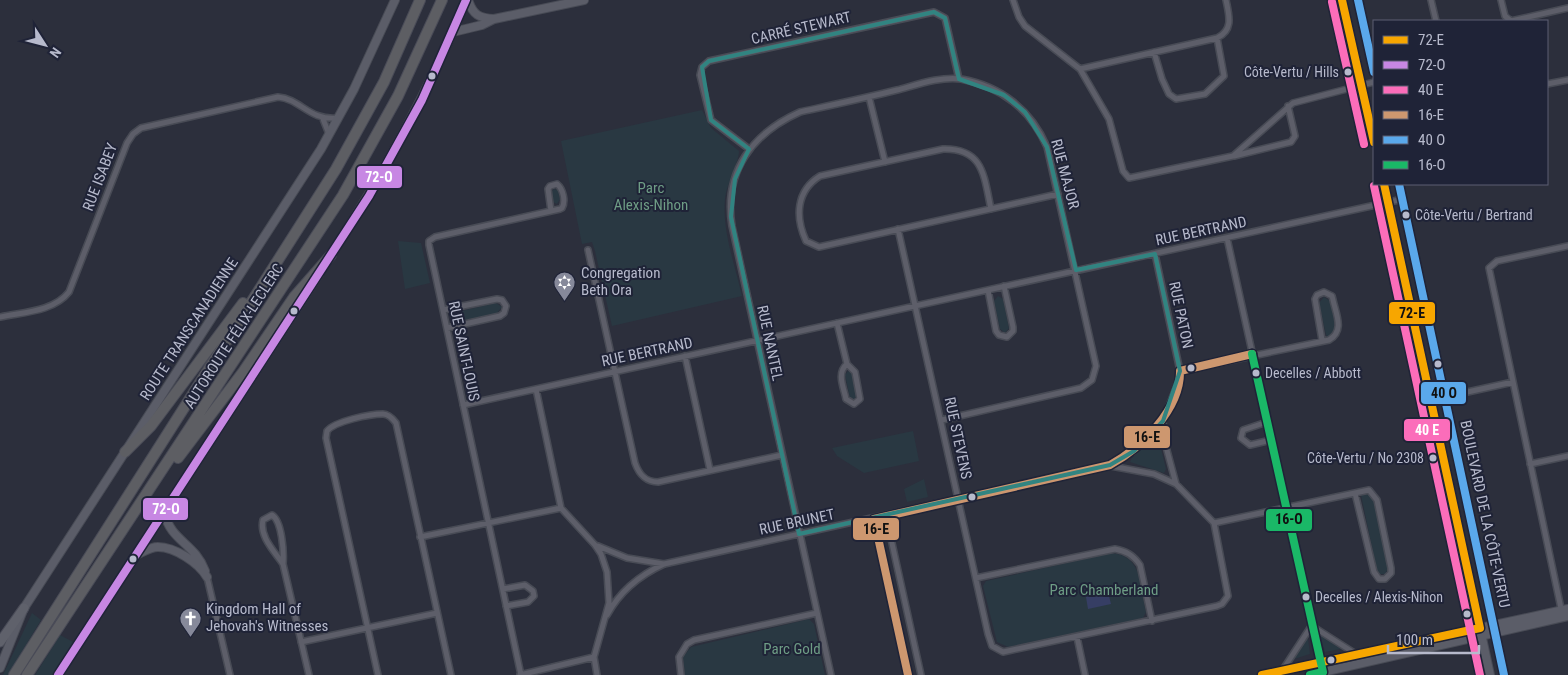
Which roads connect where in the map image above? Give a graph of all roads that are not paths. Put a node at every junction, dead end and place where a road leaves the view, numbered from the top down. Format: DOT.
graph roads {
  1 [pos="395,0"];
  2 [pos="420,0"];
  3 [pos="442,0"];
  4 [pos="467,0"];
  5 [pos="584,0"];
  6 [pos="1013,0"];
  7 [pos="1226,0"];
  8 [pos="1342,0"];
  9 [pos="1358,0"];
  10 [pos="1431,0"];
  11 [pos="1501,0"];
  12 [pos="1568,8"];
  13 [pos="494,19"];
  14 [pos="1436,20"];
  15 [pos="1509,20"];
  16 [pos="1519,20"];
  17 [pos="453,32"];
  18 [pos="1217,38"];
  19 [pos="1154,52"];
  20 [pos="1373,68"];
  21 [pos="1080,69"];
  22 [pos="959,79"];
  23 [pos="1568,80"];
  24 [pos="1373,82"];
  25 [pos="1548,84"];
  26 [pos="1362,86"];
  27 [pos="869,96"];
  28 [pos="1288,106"];
  29 [pos="338,118"];
  30 [pos="323,119"];
  31 [pos="329,134"];
  32 [pos="1373,137"];
  33 [pos="749,149"];
  34 [pos="1233,156"];
  35 [pos="885,162"];
  36 [pos="1384,185"];
  37 [pos="1399,185"];
  38 [pos="1058,194"];
  39 [pos="1402,200"];
  40 [pos="1389,202"];
  41 [pos="991,209"];
  42 [pos="551,211"];
  43 [pos="898,229"];
  44 [pos="1227,238"];
  45 [pos="290,241"];
  46 [pos="1568,246"];
  47 [pos="588,250"];
  48 [pos="1155,254"];
  49 [pos="332,255"];
  50 [pos="1076,270"];
  51 [pos="1004,286"];
  52 [pos="988,290"];
  53 [pos="915,305"];
  54 [pos="443,310"];
  55 [pos="0,317"];
  56 [pos="837,323"];
  57 [pos="447,328"];
  58 [pos="757,340"];
  59 [pos="1322,340"];
  60 [pos="1252,354"];
  61 [pos="685,356"];
  62 [pos="847,364"];
  63 [pos="1180,371"];
  64 [pos="615,372"];
  65 [pos="1512,382"];
  66 [pos="536,389"];
  67 [pos="1445,396"];
  68 [pos="1431,400"];
  69 [pos="463,405"];
  70 [pos="942,420"];
  71 [pos="1163,421"];
  72 [pos="1267,422"];
  73 [pos="1271,440"];
  74 [pos="124,452"];
  75 [pos="782,455"];
  76 [pos="1568,456"];
  77 [pos="1530,464"];
  78 [pos="1110,466"];
  79 [pos="710,470"];
  80 [pos="1176,484"];
  81 [pos="149,490"];
  82 [pos="1355,493"];
  83 [pos="959,499"];
  84 [pos="561,508"];
  85 [pos="1286,508"];
  86 [pos="164,512"];
  87 [pos="886,516"];
  88 [pos="874,519"];
  89 [pos="489,522"];
  90 [pos="1214,523"];
  91 [pos="799,534"];
  92 [pos="420,536"];
  93 [pos="595,545"];
  94 [pos="136,555"];
  95 [pos="283,564"];
  96 [pos="664,564"];
  97 [pos="207,577"];
  98 [pos="976,578"];
  99 [pos="503,589"];
  100 [pos="506,606"];
  101 [pos="24,608"];
  102 [pos="437,613"];
  103 [pos="817,613"];
  104 [pos="1565,613"];
  105 [pos="607,615"];
  106 [pos="1152,621"];
  107 [pos="1312,625"];
  108 [pos="368,628"];
  109 [pos="1480,628"];
  110 [pos="1495,628"];
  111 [pos="1482,636"];
  112 [pos="1076,638"];
  113 [pos="0,642"];
  114 [pos="301,642"];
  115 [pos="1356,654"];
  116 [pos="594,658"];
  117 [pos="1320,662"];
  118 [pos="0,668"];
  119 [pos="1282,670"];
  120 [pos="1323,674"];
  121 [pos="14,675"];
  122 [pos="27,675"];
  123 [pos="58,675"];
  124 [pos="230,675"];
  125 [pos="309,675"];
  126 [pos="378,675"];
  127 [pos="451,675"];
  128 [pos="520,675"];
  129 [pos="596,675"];
  130 [pos="681,675"];
  131 [pos="831,675"];
  132 [pos="908,675"];
  133 [pos="921,675"];
  134 [pos="1085,675"];
  135 [pos="1262,675"];
  136 [pos="1310,675"];
  137 [pos="1490,675"];
  138 [pos="1504,675"];
  1 -- 29 [label="main road, ROUTE TRANSCANADIENNE"];
  2 -- 45 [label="highway, AUTOROUTE FÉLIX-LECLERC"];
  3 -- 81 [label="highway, AUTOROUTE FÉLIX-LECLERC"];
  4 -- 13 [label="main road"];
  4 -- 17 [label="main road"];
  5 -- 13 [label="main road"];
  6 -- 21 [label="street"];
  7 -- 18 [label="street"];
  8 -- 26 [label="main road"];
  9 -- 20 [label="main road"];
  10 -- 14 [label="street"];
  11 -- 15 [label="street"];
  12 -- 16 [label="street"];
  13 -- 17 [label="main road"];
  17 -- 49 [label="main road"];
  18 -- 19 [label="street"];
  18 -- 19 [label="street"];
  19 -- 21 [label="street"];
  21 -- 34 [label="street"];
  22 -- 27 [label="street, RUE MAJOR"];
  22 -- 33 [label="street, CARRÉ STEWART"];
  22 -- 38 [label="street, RUE MAJOR"];
  23 -- 25 [label="street"];
  24 -- 26 [label="street"];
  26 -- 28 [label="street"];
  26 -- 32 [label="main road"];
  27 -- 33 [label="street, RUE NANTEL"];
  27 -- 35 [label="street"];
  28 -- 34 [label="street"];
  28 -- 34 [label="street"];
  29 -- 30 [label="street"];
  29 -- 31 [label="main road, ROUTE TRANSCANADIENNE"];
  30 -- 31 [label="street"];
  30 -- 55 [label="street, RUE ISABEY"];
  31 -- 74 [label="main road, ROUTE TRANSCANADIENNE"];
  33 -- 58 [label="street, RUE NANTEL"];
  35 -- 41 [label="street"];
  35 -- 43 [label="street"];
  36 -- 40 [label="main road, BOULEVARD DE LA CÔTE-VERTU"];
  37 -- 39 [label="main road, BOULEVARD DE LA CÔTE-VERTU"];
  38 -- 41 [label="street"];
  38 -- 50 [label="street, RUE MAJOR"];
  39 -- 40 [label="street, RUE BERTRAND"];
  39 -- 67 [label="main road, BOULEVARD DE LA CÔTE-VERTU"];
  40 -- 44 [label="street, RUE BERTRAND"];
  40 -- 68 [label="main road, BOULEVARD DE LA CÔTE-VERTU"];
  41 -- 43 [label="street"];
  42 -- 42 [label="street"];
  42 -- 54 [label="street, RUE SAINT-LOUIS"];
  43 -- 53 [label="street, RUE STEVENS"];
  44 -- 48 [label="street, RUE BERTRAND"];
  44 -- 60 [label="street"];
  45 -- 74 [label="highway"];
  45 -- 121 [label="highway, AUTOROUTE FÉLIX-LECLERC"];
  46 -- 65 [label="street"];
  47 -- 64 [label="street"];
  48 -- 50 [label="street, RUE BERTRAND"];
  48 -- 63 [label="street, RUE PATON"];
  49 -- 81 [label="highway"];
  49 -- 86 [label="main road"];
  50 -- 51 [label="street, RUE BERTRAND"];
  50 -- 70 [label="street, RUE MAJOR"];
  51 -- 52 [label="street, RUE BERTRAND"];
  51 -- 52 [label="street"];
  52 -- 53 [label="street, RUE BERTRAND"];
  53 -- 56 [label="street, RUE BERTRAND"];
  53 -- 70 [label="street, RUE STEVENS"];
  54 -- 57 [label="street, RUE SAINT-LOUIS"];
  54 -- 57 [label="street"];
  56 -- 58 [label="street, RUE BERTRAND"];
  56 -- 62 [label="street"];
  57 -- 69 [label="street, RUE SAINT-LOUIS"];
  58 -- 61 [label="street, RUE BERTRAND"];
  58 -- 75 [label="street, RUE NANTEL"];
  59 -- 59 [label="street"];
  59 -- 60 [label="street"];
  60 -- 63 [label="street"];
  60 -- 72 [label="street"];
  61 -- 64 [label="street, RUE BERTRAND"];
  61 -- 79 [label="street"];
  62 -- 62 [label="street"];
  63 -- 71 [label="street, RUE PATON"];
  64 -- 66 [label="street, RUE BERTRAND"];
  64 -- 79 [label="street"];
  65 -- 67 [label="street"];
  65 -- 77 [label="street"];
  66 -- 69 [label="street, RUE BERTRAND"];
  66 -- 84 [label="street"];
  67 -- 68 [label="street"];
  67 -- 110 [label="main road, BOULEVARD DE LA CÔTE-VERTU"];
  68 -- 109 [label="main road, BOULEVARD DE LA CÔTE-VERTU"];
  69 -- 89 [label="street, RUE SAINT-LOUIS"];
  70 -- 83 [label="street, RUE STEVENS"];
  71 -- 78 [label="street, RUE BRUNET"];
  71 -- 80 [label="street, RUE PATON"];
  72 -- 73 [label="street"];
  72 -- 73 [label="street"];
  73 -- 85 [label="street"];
  74 -- 101 [label="main road, ROUTE TRANSCANADIENNE"];
  75 -- 79 [label="street"];
  75 -- 91 [label="street, RUE NANTEL"];
  76 -- 77 [label="street"];
  77 -- 104 [label="street"];
  78 -- 80 [label="street, RUE BRUNET"];
  78 -- 83 [label="street, RUE BRUNET"];
  80 -- 90 [label="street, RUE PATON"];
  81 -- 122 [label="highway, AUTOROUTE FÉLIX-LECLERC"];
  82 -- 82 [label="street"];
  82 -- 85 [label="street"];
  83 -- 87 [label="street, RUE BRUNET"];
  83 -- 98 [label="street, RUE STEVENS"];
  84 -- 89 [label="street"];
  84 -- 93 [label="street"];
  85 -- 90 [label="street"];
  85 -- 107 [label="street"];
  86 -- 94 [label="main road"];
  86 -- 97 [label="main road"];
  87 -- 88 [label="street, RUE BRUNET"];
  87 -- 133 [label="street"];
  88 -- 91 [label="street, RUE BRUNET"];
  88 -- 132 [label="street"];
  89 -- 92 [label="street"];
  89 -- 99 [label="street, RUE SAINT-LOUIS"];
  90 -- 106 [label="street"];
  91 -- 96 [label="street, RUE BRUNET"];
  91 -- 103 [label="street, RUE NANTEL"];
  92 -- 102 [label="street"];
  92 -- 108 [label="street"];
  93 -- 96 [label="street, RUE BRUNET"];
  93 -- 105 [label="street"];
  94 -- 97 [label="main road"];
  94 -- 123 [label="main road"];
  95 -- 95 [label="street"];
  95 -- 114 [label="street"];
  96 -- 105 [label="street, RUE BRUNET"];
  97 -- 124 [label="street"];
  98 -- 106 [label="street"];
  98 -- 112 [label="street, RUE STEVENS"];
  99 -- 100 [label="street, RUE SAINT-LOUIS"];
  99 -- 100 [label="street"];
  100 -- 128 [label="street, RUE SAINT-LOUIS"];
  101 -- 113 [label="main road"];
  101 -- 118 [label="main road, ROUTE TRANSCANADIENNE"];
  102 -- 108 [label="street"];
  102 -- 127 [label="street"];
  103 -- 130 [label="street"];
  103 -- 131 [label="street, RUE NANTEL"];
  104 -- 110 [label="main road"];
  105 -- 116 [label="street"];
  106 -- 112 [label="street"];
  107 -- 115 [label="street"];
  107 -- 117 [label="street"];
  107 -- 119 [label="street"];
  108 -- 114 [label="street"];
  108 -- 126 [label="street"];
  109 -- 110 [label="main road"];
  109 -- 111 [label="main road, BOULEVARD DE LA CÔTE-VERTU"];
  109 -- 115 [label="main road"];
  110 -- 111 [label="main road"];
  110 -- 138 [label="main road, BOULEVARD DE LA CÔTE-VERTU"];
  111 -- 120 [label="main road"];
  111 -- 137 [label="main road, BOULEVARD DE LA CÔTE-VERTU"];
  112 -- 134 [label="street"];
  114 -- 125 [label="street"];
  115 -- 117 [label="main road"];
  116 -- 128 [label="street"];
  116 -- 129 [label="street"];
  117 -- 119 [label="main road"];
  117 -- 120 [label="street"];
  119 -- 135 [label="main road"];
  120 -- 136 [label="main road"];
}
